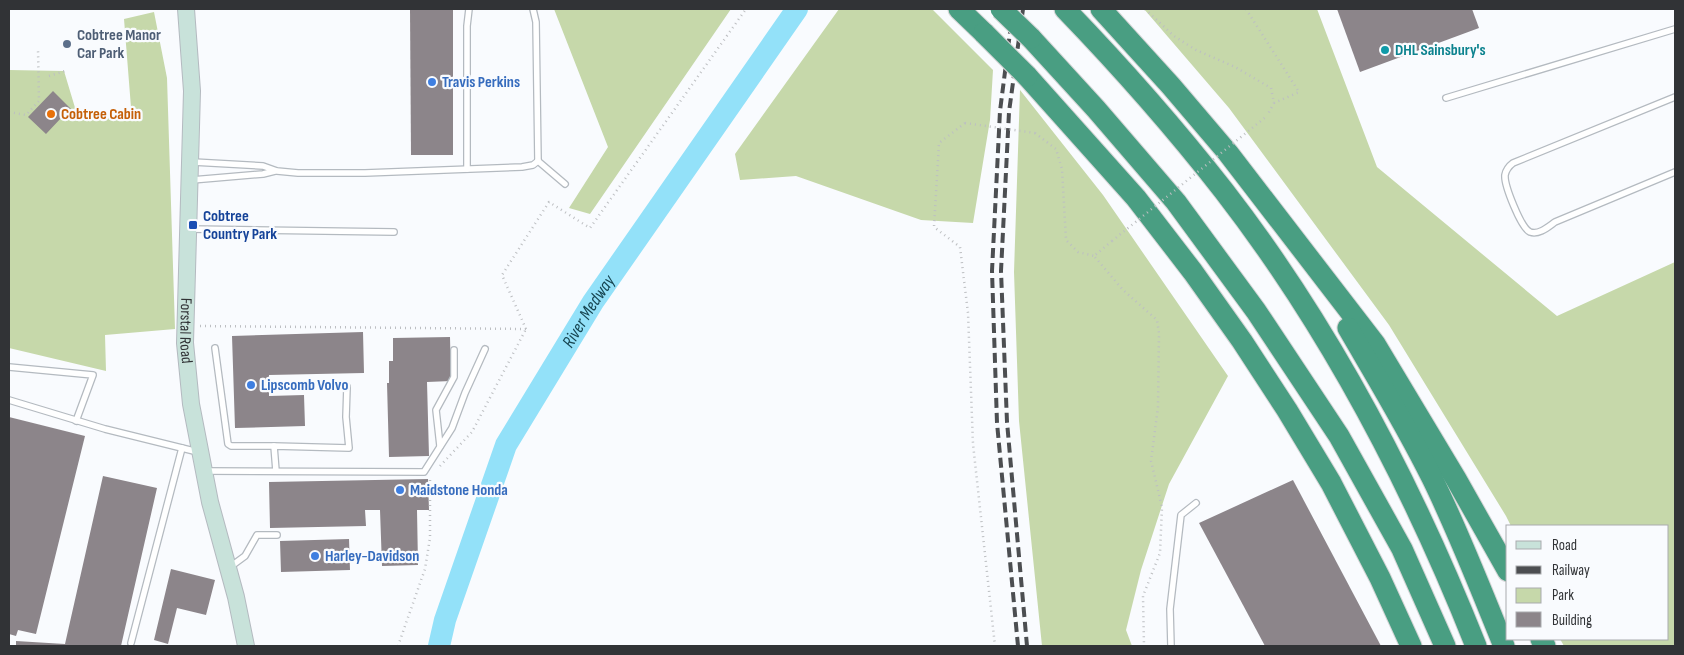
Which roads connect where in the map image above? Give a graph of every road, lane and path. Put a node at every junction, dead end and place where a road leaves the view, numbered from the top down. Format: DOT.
graph roads {
  1 [pos="186,9"];
  2 [pos="469,9"];
  3 [pos="533,9"];
  4 [pos="746,9"];
  5 [pos="958,9"];
  6 [pos="1001,9"];
  7 [pos="1065,9"];
  8 [pos="1101,9"];
  9 [pos="1145,9"];
  10 [pos="1246,9"];
  11 [pos="1675,29"];
  12 [pos="38,49"];
  13 [pos="65,71"];
  14 [pos="49,76"];
  15 [pos="1675,97"];
  16 [pos="1446,98"];
  17 [pos="1274,103"];
  18 [pos="9,112"];
  19 [pos="538,161"];
  20 [pos="190,162"];
  21 [pos="467,169"];
  22 [pos="277,171"];
  23 [pos="1675,172"];
  24 [pos="189,180"];
  25 [pos="566,184"];
  26 [pos="1261,197"];
  27 [pos="188,230"];
  28 [pos="394,232"];
  29 [pos="1094,256"];
  30 [pos="186,326"];
  31 [pos="526,329"];
  32 [pos="215,348"];
  33 [pos="454,350"];
  34 [pos="485,350"];
  35 [pos="9,367"];
  36 [pos="348,387"];
  37 [pos="9,400"];
  38 [pos="76,421"];
  39 [pos="274,446"];
  40 [pos="440,446"];
  41 [pos="182,448"];
  42 [pos="200,452"];
  43 [pos="436,469"];
  44 [pos="204,471"];
  45 [pos="276,472"];
  46 [pos="430,476"];
  47 [pos="1196,502"];
  48 [pos="277,535"];
  49 [pos="1506,567"];
  50 [pos="228,568"];
  51 [pos="130,644"];
  52 [pos="246,646"];
  53 [pos="398,646"];
  54 [pos="995,646"];
  55 [pos="1144,646"];
  56 [pos="1172,646"];
  57 [pos="1411,646"];
  58 [pos="1445,646"];
  59 [pos="1476,646"];
  60 [pos="1504,646"];
  1 -- 20 [label="street, Forstal Road"];
  2 -- 21 [label="lane"];
  3 -- 19 [label="lane"];
  4 -- 31 [label="path"];
  5 -- 57 [label="highway, bridge"];
  6 -- 58 [label="highway, bridge"];
  7 -- 59 [label="highway"];
  8 -- 26 [label="highway"];
  9 -- 17 [label="path"];
  10 -- 17 [label="path"];
  11 -- 16 [label="lane"];
  12 -- 18 [label="path"];
  13 -- 14 [label="path"];
  15 -- 23 [label="lane"];
  17 -- 29 [label="path, bridge"];
  19 -- 21 [label="lane"];
  19 -- 25 [label="lane"];
  20 -- 22 [label="lane"];
  20 -- 24 [label="street, Forstal Road"];
  21 -- 22 [label="lane"];
  22 -- 24 [label="lane"];
  24 -- 27 [label="street, Forstal Road"];
  26 -- 49 [label="highway"];
  26 -- 60 [label="highway"];
  27 -- 28 [label="lane"];
  27 -- 30 [label="street, Forstal Road"];
  29 -- 54 [label="path, bridge"];
  29 -- 55 [label="path"];
  30 -- 31 [label="path"];
  30 -- 42 [label="street, Forstal Road"];
  31 -- 43 [label="path"];
  32 -- 39 [label="lane"];
  33 -- 40 [label="lane"];
  34 -- 40 [label="lane"];
  35 -- 38 [label="lane"];
  36 -- 39 [label="lane"];
  37 -- 38 [label="lane"];
  38 -- 41 [label="lane"];
  39 -- 45 [label="lane"];
  40 -- 45 [label="lane"];
  41 -- 42 [label="lane"];
  41 -- 51 [label="lane"];
  42 -- 44 [label="street, Forstal Road"];
  44 -- 45 [label="lane"];
  44 -- 50 [label="street, Forstal Road"];
  46 -- 53 [label="path"];
  47 -- 56 [label="lane"];
  48 -- 50 [label="lane"];
  50 -- 52 [label="street, Forstal Road"];
}
